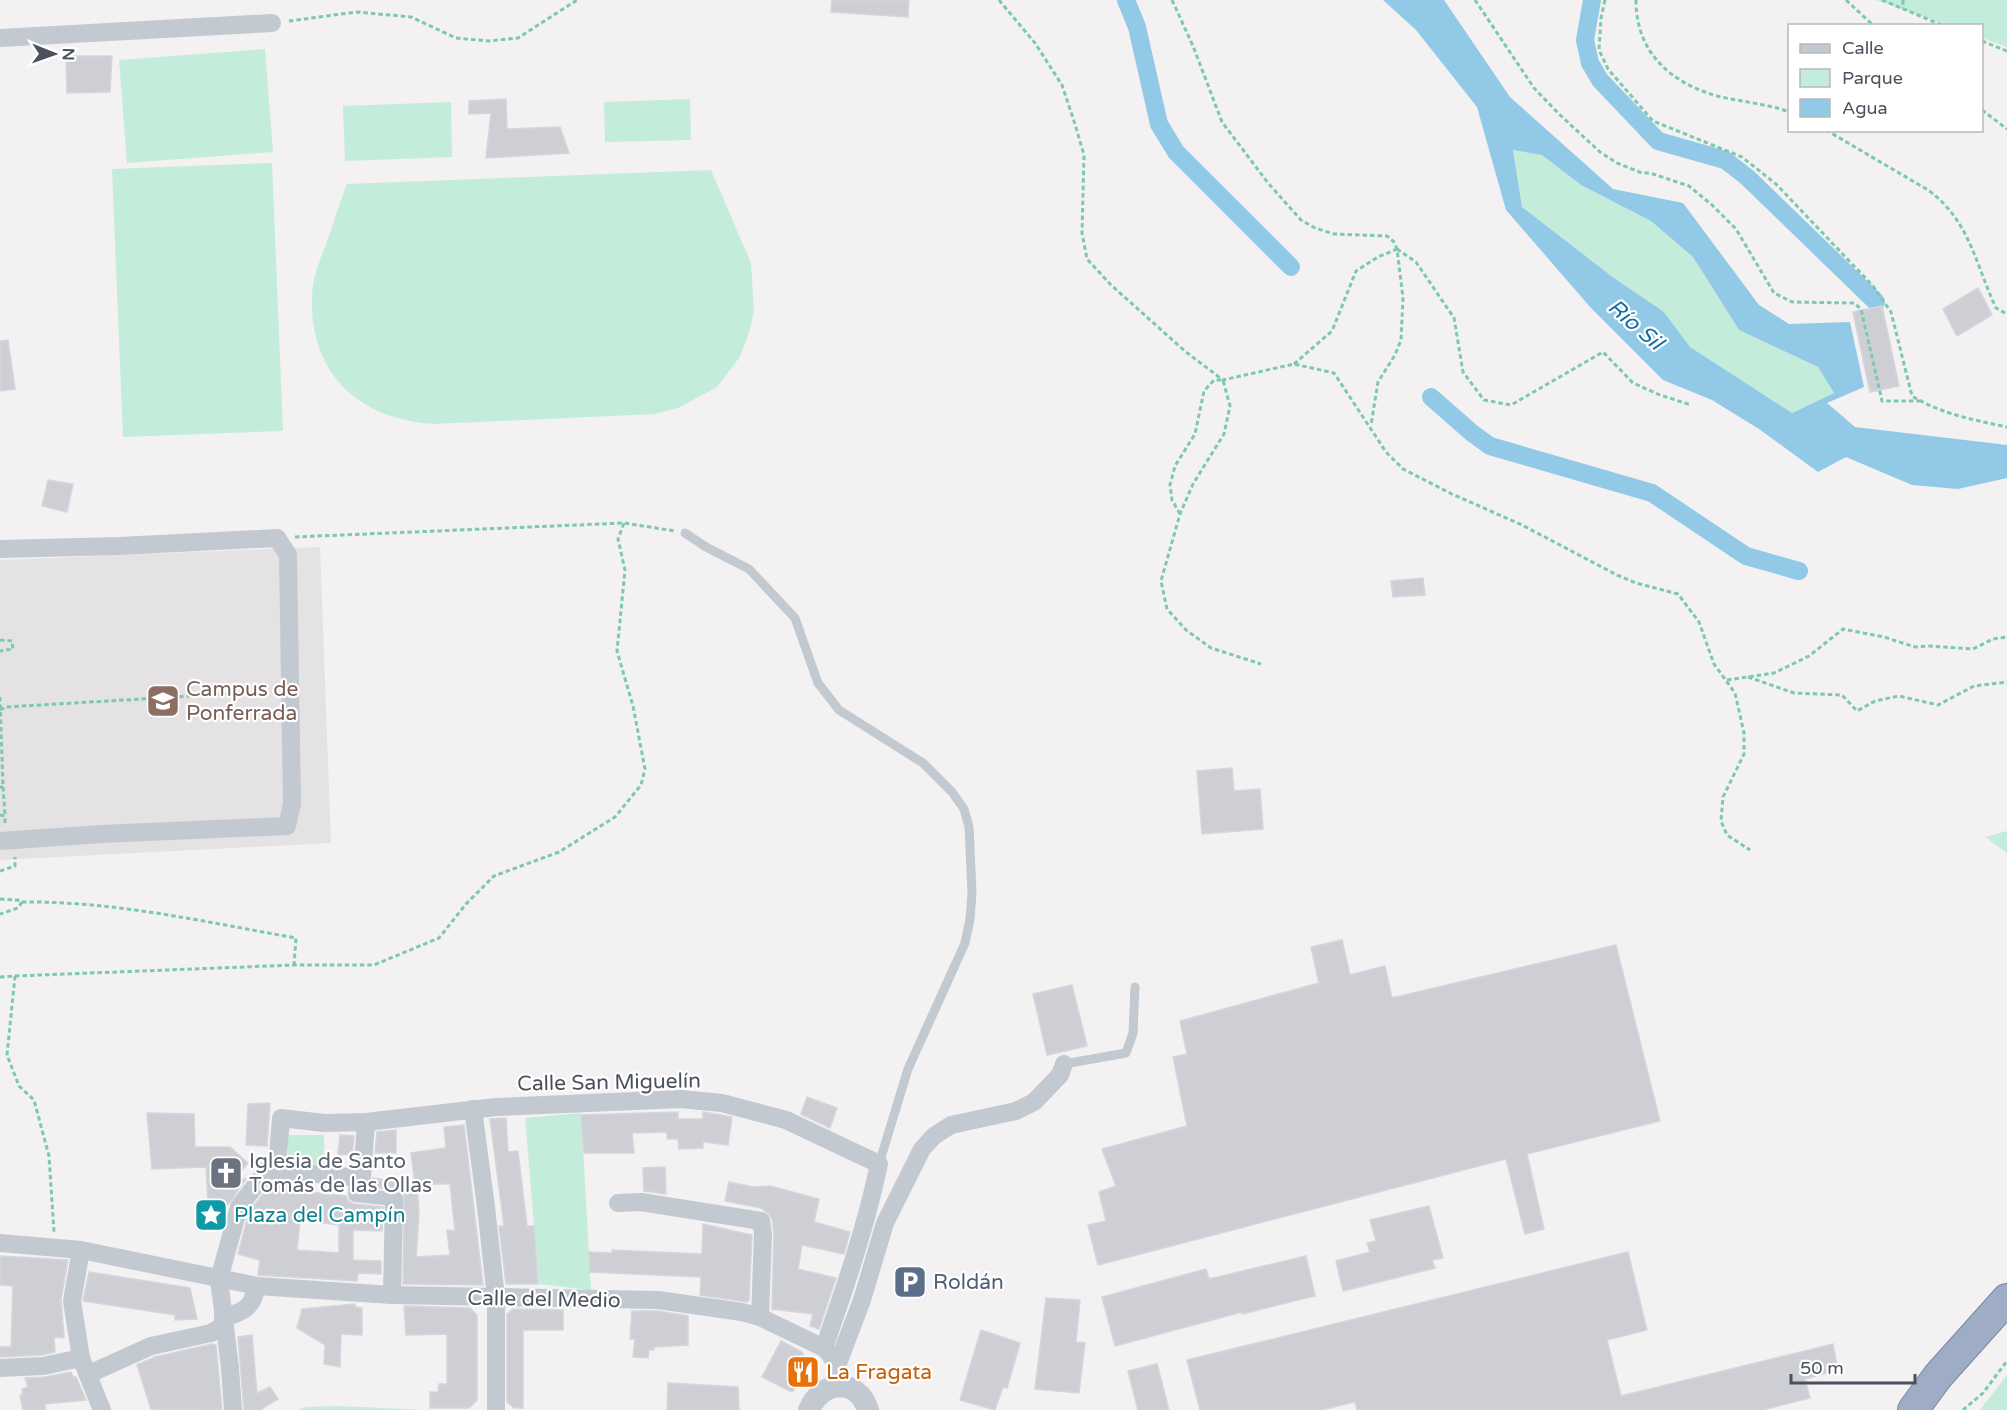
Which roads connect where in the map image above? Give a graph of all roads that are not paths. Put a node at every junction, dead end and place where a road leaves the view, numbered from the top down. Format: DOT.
graph roads {
  1 [pos="272,23"];
  2 [pos="0,38"];
  3 [pos="685,533"];
  4 [pos="0,549"];
  5 [pos="0,841"];
  6 [pos="1135,987"];
  7 [pos="1064,1064"];
  8 [pos="473,1109"];
  9 [pos="366,1122"];
  10 [pos="879,1164"];
  11 [pos="267,1170"];
  12 [pos="356,1177"];
  13 [pos="394,1199"];
  14 [pos="618,1203"];
  15 [pos="0,1243"];
  16 [pos="81,1250"];
  17 [pos="219,1279"];
  18 [pos="257,1286"];
  19 [pos="392,1296"];
  20 [pos="496,1298"];
  21 [pos="2007,1299"];
  22 [pos="760,1317"];
  23 [pos="224,1322"];
  24 [pos="824,1348"];
  25 [pos="85,1366"];
  26 [pos="0,1368"];
  27 [pos="837,1376"];
  28 [pos="808,1406"];
  29 [pos="872,1407"];
  30 [pos="102,1410"];
  31 [pos="233,1410"];
  32 [pos="496,1410"];
  33 [pos="1913,1410"];
  1 -- 2 [label="street"];
  3 -- 10 [label="lane"];
  4 -- 5 [label="street"];
  6 -- 7 [label="lane"];
  7 -- 27 [label="street"];
  8 -- 9 [label="street, Calle San Miguelín"];
  8 -- 10 [label="street, Calle San Miguelín"];
  8 -- 20 [label="street"];
  9 -- 11 [label="street, Calle San Miguelín"];
  9 -- 12 [label="street"];
  10 -- 24 [label="street"];
  11 -- 12 [label="street"];
  11 -- 17 [label="street"];
  12 -- 13 [label="street"];
  13 -- 19 [label="street"];
  14 -- 22 [label="street"];
  15 -- 16 [label="street, Calle del Medio"];
  16 -- 17 [label="street, Calle del Medio"];
  16 -- 25 [label="street"];
  17 -- 18 [label="street, Calle del Medio"];
  17 -- 23 [label="street"];
  18 -- 19 [label="street, Calle del Medio"];
  18 -- 23 [label="street"];
  19 -- 20 [label="street, Calle del Medio"];
  20 -- 22 [label="street, Calle del Medio"];
  20 -- 32 [label="street"];
  21 -- 33 [label="highway"];
  22 -- 24 [label="street, Calle del Medio"];
  23 -- 25 [label="street"];
  23 -- 31 [label="street"];
  24 -- 27 [label="street"];
  25 -- 26 [label="street"];
  25 -- 30 [label="street"];
  27 -- 28 [label="street"];
  27 -- 29 [label="street"];
}
